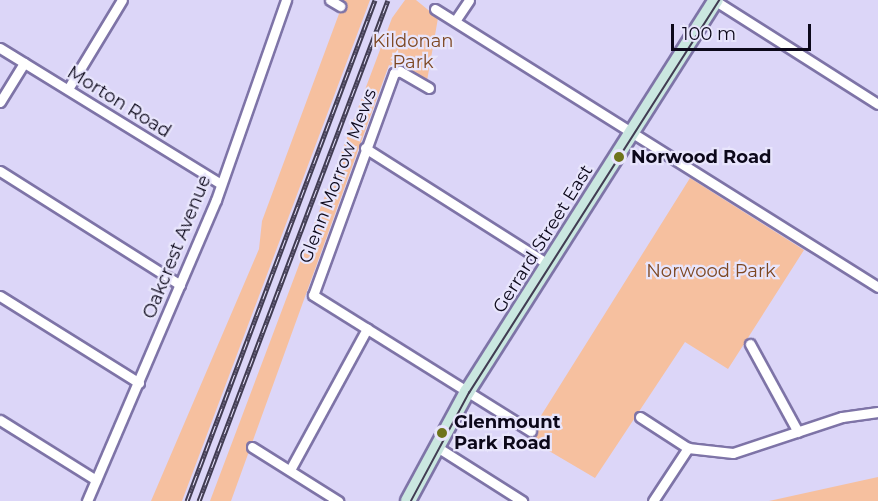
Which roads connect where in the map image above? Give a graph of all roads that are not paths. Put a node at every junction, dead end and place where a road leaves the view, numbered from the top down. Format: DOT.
graph roads {
  1 [pos="122,0"];
  2 [pos="286,0"];
  3 [pos="330,0"];
  4 [pos="469,0"];
  5 [pos="715,0"];
  6 [pos="340,6"];
  7 [pos="435,9"];
  8 [pos="455,21"];
  9 [pos="0,48"];
  10 [pos="24,63"];
  11 [pos="429,88"];
  12 [pos="68,89"];
  13 [pos="0,102"];
  14 [pos="878,104"];
  15 [pos="632,133"];
  16 [pos="365,148"];
  17 [pos="0,171"];
  18 [pos="221,184"];
  19 [pos="548,264"];
  20 [pos="878,274"];
  21 [pos="180,285"];
  22 [pos="875,285"];
  23 [pos="0,296"];
  24 [pos="367,329"];
  25 [pos="750,344"];
  26 [pos="138,383"];
  27 [pos="468,392"];
  28 [pos="878,412"];
  29 [pos="640,417"];
  30 [pos="0,420"];
  31 [pos="531,431"];
  32 [pos="798,432"];
  33 [pos="252,447"];
  34 [pos="437,447"];
  35 [pos="688,448"];
  36 [pos="290,470"];
  37 [pos="96,480"];
  38 [pos="87,501"];
  39 [pos="338,501"];
  40 [pos="408,501"];
  41 [pos="522,501"];
  42 [pos="653,501"];
  1 -- 12 [label="street"];
  2 -- 18 [label="street, Oakcrest Avenue"];
  3 -- 6 [label="street"];
  4 -- 8 [label="street"];
  5 -- 14 [label="street"];
  5 -- 15 [label="main road, Gerrard Street East"];
  7 -- 8 [label="street"];
  8 -- 15 [label="street"];
  9 -- 10 [label="street, Morton Road"];
  10 -- 12 [label="street, Morton Road"];
  10 -- 13 [label="street"];
  11 -- 16 [label="street, Glenn Morrow Mews"];
  12 -- 18 [label="street, Morton Road"];
  15 -- 19 [label="main road, Gerrard Street East"];
  15 -- 22 [label="street"];
  16 -- 19 [label="street"];
  16 -- 24 [label="street, Glenn Morrow Mews"];
  17 -- 21 [label="street"];
  18 -- 21 [label="street, Oakcrest Avenue"];
  19 -- 27 [label="main road, Gerrard Street East"];
  20 -- 22 [label="street"];
  21 -- 26 [label="street, Oakcrest Avenue"];
  23 -- 26 [label="street"];
  24 -- 27 [label="street"];
  24 -- 36 [label="street"];
  25 -- 32 [label="street"];
  26 -- 37 [label="street, Oakcrest Avenue"];
  27 -- 31 [label="street"];
  27 -- 34 [label="main road, Gerrard Street East"];
  28 -- 32 [label="street"];
  29 -- 35 [label="street"];
  30 -- 37 [label="street"];
  32 -- 35 [label="street"];
  33 -- 36 [label="street"];
  34 -- 40 [label="main road, Gerrard Street East"];
  34 -- 41 [label="street"];
  35 -- 42 [label="street"];
  36 -- 39 [label="street"];
  37 -- 38 [label="street, Oakcrest Avenue"];
}
